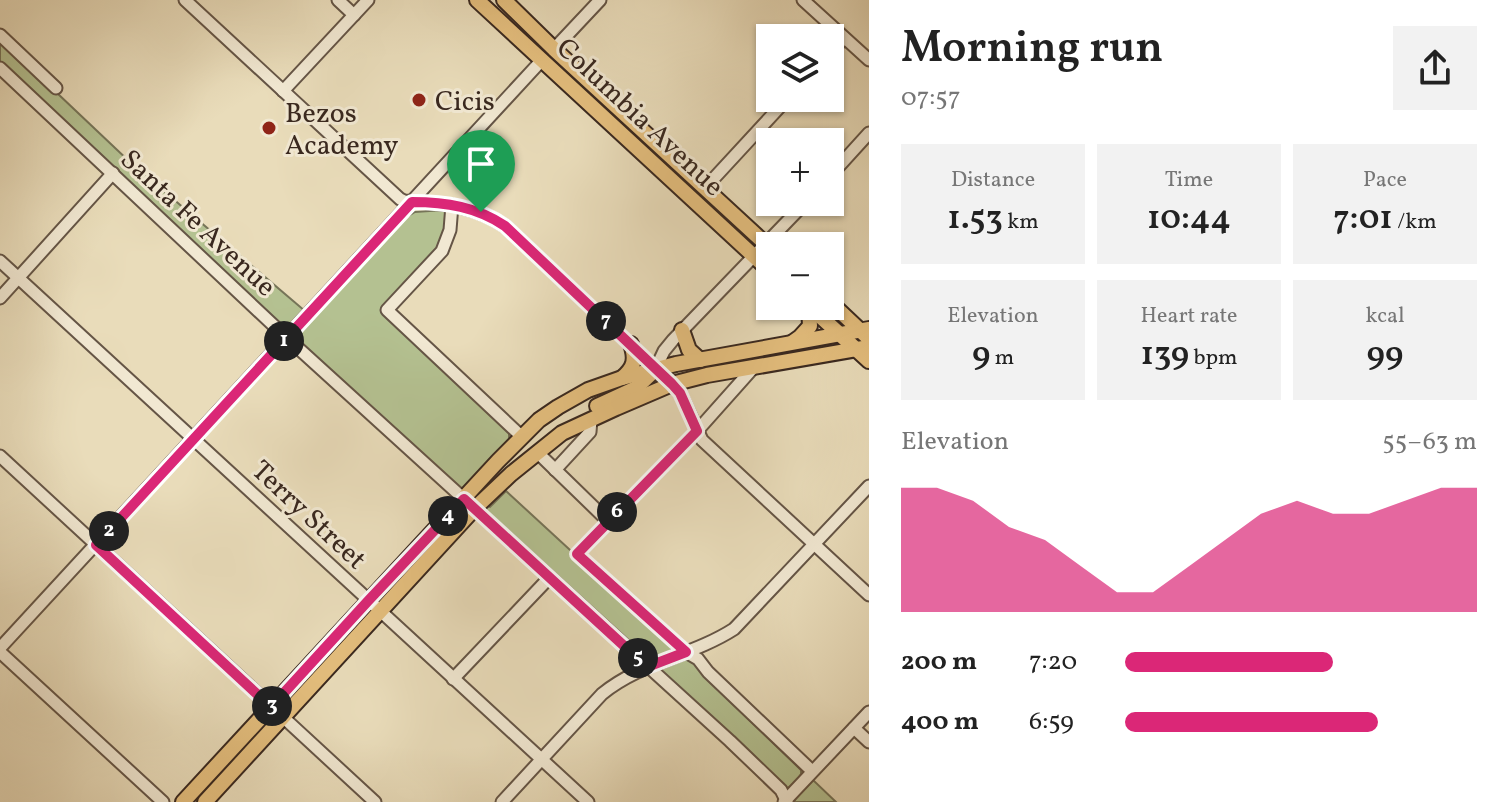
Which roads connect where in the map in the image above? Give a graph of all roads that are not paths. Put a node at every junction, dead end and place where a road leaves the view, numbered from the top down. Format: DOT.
graph roads {
  1 [pos="185,0"];
  2 [pos="338,0"];
  3 [pos="368,0"];
  4 [pos="477,0"];
  5 [pos="504,0"];
  6 [pos="600,0"];
  7 [pos="803,0"];
  8 [pos="354,15"];
  9 [pos="829,24"];
  10 [pos="0,35"];
  11 [pos="844,38"];
  12 [pos="554,49"];
  13 [pos="542,60"];
  14 [pos="869,60"];
  15 [pos="0,68"];
  16 [pos="56,88"];
  17 [pos="283,91"];
  18 [pos="775,112"];
  19 [pos="643,131"];
  20 [pos="869,133"];
  21 [pos="631,143"];
  22 [pos="844,161"];
  23 [pos="113,173"];
  24 [pos="705,188"];
  25 [pos="412,202"];
  26 [pos="452,205"];
  27 [pos="794,216"];
  28 [pos="780,232"];
  29 [pos="756,235"];
  30 [pos="756,254"];
  31 [pos="753,256"];
  32 [pos="756,259"];
  33 [pos="0,261"];
  34 [pos="18,278"];
  35 [pos="0,298"];
  36 [pos="844,314"];
  37 [pos="810,320"];
  38 [pos="824,320"];
  39 [pos="682,330"];
  40 [pos="866,333"];
  41 [pos="840,335"];
  42 [pos="287,338"];
  43 [pos="631,344"];
  44 [pos="789,345"];
  45 [pos="863,348"];
  46 [pos="731,355"];
  47 [pos="700,360"];
  48 [pos="869,361"];
  49 [pos="754,367"];
  50 [pos="656,368"];
  51 [pos="622,378"];
  52 [pos="672,384"];
  53 [pos="591,420"];
  54 [pos="697,431"];
  55 [pos="562,433"];
  56 [pos="521,436"];
  57 [pos="194,439"];
  58 [pos="538,453"];
  59 [pos="0,456"];
  60 [pos="555,470"];
  61 [pos="869,486"];
  62 [pos="469,504"];
  63 [pos="608,521"];
  64 [pos="96,545"];
  65 [pos="814,545"];
  66 [pos="549,578"];
  67 [pos="869,595"];
  68 [pos="368,601"];
  69 [pos="380,612"];
  70 [pos="0,650"];
  71 [pos="686,652"];
  72 [pos="647,667"];
  73 [pos="453,679"];
  74 [pos="271,707"];
  75 [pos="869,712"];
  76 [pos="284,718"];
  77 [pos="854,728"];
  78 [pos="869,742"];
  79 [pos="542,760"];
  80 [pos="812,771"];
  81 [pos="785,801"];
  82 [pos="163,802"];
  83 [pos="183,802"];
  84 [pos="205,802"];
  85 [pos="375,802"];
  86 [pos="502,802"];
  87 [pos="588,802"];
  1 -- 17 [label="street"];
  2 -- 8 [label="street"];
  3 -- 8 [label="street"];
  4 -- 13 [label="main road, Columbia Avenue"];
  5 -- 12 [label="main road, Columbia Avenue"];
  6 -- 12 [label="street"];
  7 -- 9 [label="street"];
  8 -- 17 [label="street"];
  10 -- 16 [label="street"];
  11 -- 14 [label="street"];
  12 -- 13 [label="main road"];
  12 -- 19 [label="main road, Columbia Avenue"];
  13 -- 21 [label="main road, Columbia Avenue"];
  13 -- 25 [label="street"];
  15 -- 23 [label="street, Santa Fe Avenue"];
  17 -- 25 [label="street"];
  18 -- 24 [label="street"];
  19 -- 21 [label="main road"];
  19 -- 24 [label="main road, Columbia Avenue"];
  20 -- 22 [label="street"];
  21 -- 31 [label="main road, Columbia Avenue"];
  23 -- 34 [label="street"];
  23 -- 42 [label="street, Santa Fe Avenue"];
  24 -- 29 [label="main road, Columbia Avenue"];
  25 -- 26 [label="street"];
  25 -- 42 [label="street"];
  26 -- 43 [label="street"];
  26 -- 56 [label="street"];
  27 -- 28 [label="street"];
  30 -- 31 [label="street"];
  31 -- 32 [label="main road, Columbia Avenue"];
  31 -- 39 [label="street"];
  33 -- 34 [label="street, Terry Street"];
  34 -- 35 [label="street"];
  34 -- 57 [label="street, Terry Street"];
  36 -- 40 [label="main road"];
  37 -- 44 [label="main road"];
  38 -- 41 [label="main road"];
  39 -- 47 [label="main road"];
  39 -- 50 [label="street"];
  40 -- 41 [label="main road"];
  41 -- 44 [label="main road"];
  41 -- 45 [label="main road"];
  42 -- 57 [label="street"];
  42 -- 62 [label="street, Santa Fe Avenue"];
  43 -- 50 [label="street"];
  43 -- 51 [label="main road"];
  44 -- 46 [label="main road"];
  45 -- 48 [label="main road"];
  45 -- 49 [label="main road"];
  46 -- 47 [label="main road"];
  46 -- 52 [label="main road"];
  47 -- 50 [label="main road"];
  49 -- 52 [label="main road"];
  49 -- 54 [label="street"];
  50 -- 51 [label="main road"];
  50 -- 52 [label="street"];
  50 -- 55 [label="main road"];
  51 -- 56 [label="main road"];
  52 -- 53 [label="main road"];
  52 -- 54 [label="street"];
  53 -- 55 [label="main road"];
  53 -- 60 [label="street"];
  54 -- 63 [label="street"];
  54 -- 65 [label="street"];
  55 -- 58 [label="main road"];
  56 -- 62 [label="main road"];
  57 -- 64 [label="street"];
  57 -- 68 [label="street, Terry Street"];
  58 -- 60 [label="street"];
  58 -- 62 [label="main road"];
  59 -- 64 [label="street"];
  60 -- 63 [label="street"];
  61 -- 65 [label="street"];
  62 -- 66 [label="street, Santa Fe Avenue"];
  62 -- 68 [label="main road"];
  62 -- 69 [label="main road"];
  63 -- 71 [label="street"];
  64 -- 70 [label="street"];
  64 -- 74 [label="street"];
  65 -- 67 [label="street"];
  65 -- 71 [label="street"];
  66 -- 72 [label="street, Santa Fe Avenue"];
  66 -- 73 [label="street"];
  68 -- 69 [label="street, Terry Street"];
  68 -- 74 [label="main road"];
  69 -- 73 [label="street, Terry Street"];
  69 -- 76 [label="main road"];
  70 -- 82 [label="street"];
  71 -- 72 [label="street"];
  71 -- 80 [label="street"];
  72 -- 79 [label="street"];
  72 -- 81 [label="street, Santa Fe Avenue"];
  73 -- 79 [label="street, Terry Street"];
  74 -- 76 [label="street"];
  74 -- 83 [label="main road"];
  75 -- 77 [label="street"];
  76 -- 84 [label="main road"];
  76 -- 85 [label="street"];
  77 -- 78 [label="street"];
  77 -- 80 [label="street"];
  79 -- 86 [label="street"];
  79 -- 87 [label="street, Terry Street"];
  80 -- 81 [label="street"];
}
